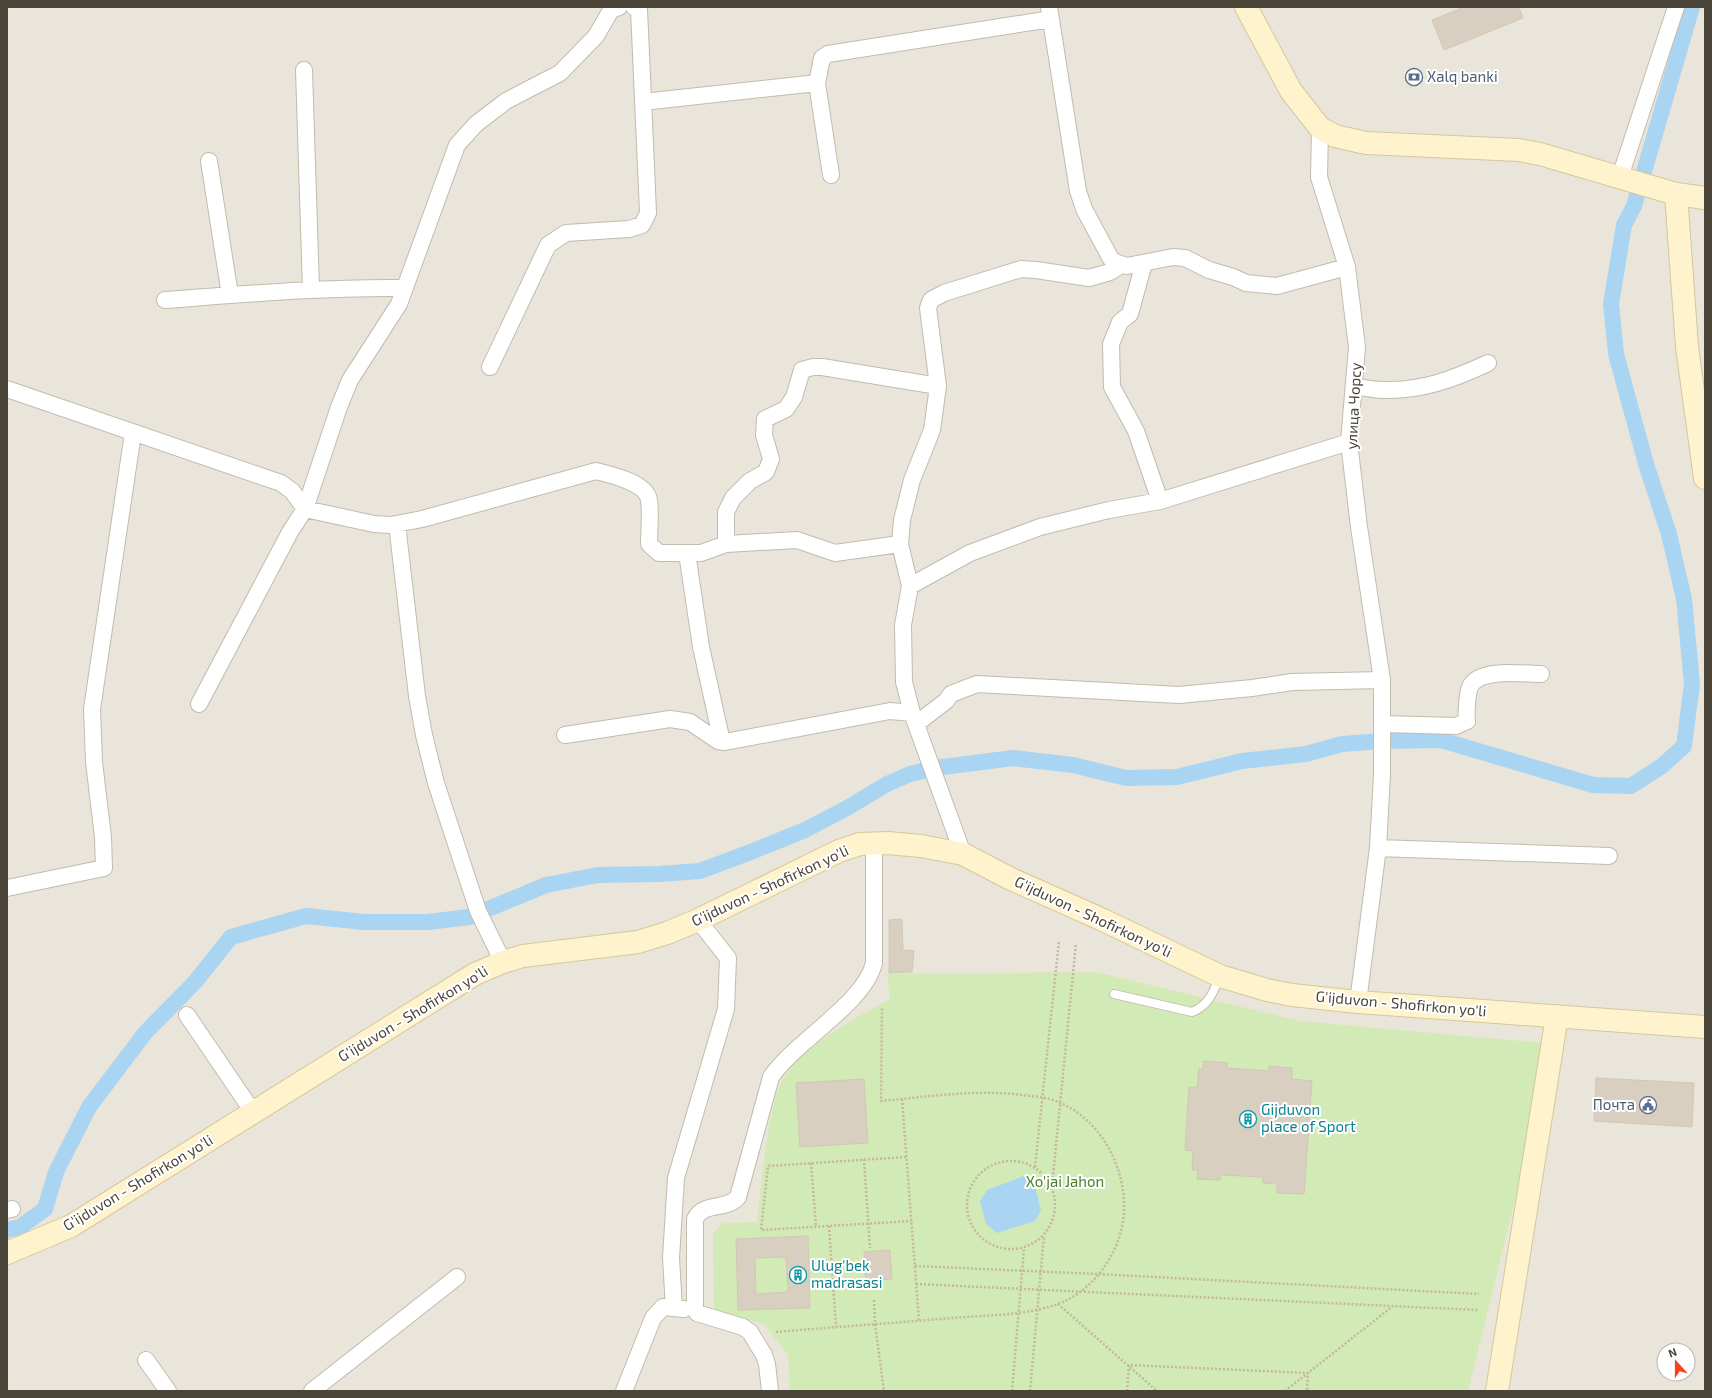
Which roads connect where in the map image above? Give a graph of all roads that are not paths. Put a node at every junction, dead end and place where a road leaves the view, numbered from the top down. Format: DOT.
graph roads {
  1 [pos="619,7"];
  2 [pos="634,7"];
  3 [pos="1246,7"];
  4 [pos="1676,7"];
  5 [pos="1050,13"];
  6 [pos="304,70"];
  7 [pos="817,82"];
  8 [pos="644,102"];
  9 [pos="1320,128"];
  10 [pos="209,161"];
  11 [pos="831,175"];
  12 [pos="1620,177"];
  13 [pos="1676,194"];
  14 [pos="1705,198"];
  15 [pos="1144,263"];
  16 [pos="1121,265"];
  17 [pos="1347,267"];
  18 [pos="405,288"];
  19 [pos="311,290"];
  20 [pos="230,295"];
  21 [pos="165,300"];
  22 [pos="1488,363"];
  23 [pos="490,367"];
  24 [pos="938,386"];
  25 [pos="1354,386"];
  26 [pos="7,390"];
  27 [pos="133,433"];
  28 [pos="1349,442"];
  29 [pos="1705,478"];
  30 [pos="1160,501"];
  31 [pos="305,509"];
  32 [pos="397,524"];
  33 [pos="726,544"];
  34 [pos="900,544"];
  35 [pos="687,553"];
  36 [pos="910,586"];
  37 [pos="1542,674"];
  38 [pos="1382,680"];
  39 [pos="199,704"];
  40 [pos="914,719"];
  41 [pos="1383,729"];
  42 [pos="565,735"];
  43 [pos="722,742"];
  44 [pos="874,843"];
  45 [pos="1378,848"];
  46 [pos="963,854"];
  47 [pos="1609,856"];
  48 [pos="7,888"];
  49 [pos="698,920"];
  50 [pos="503,962"];
  51 [pos="1220,976"];
  52 [pos="1114,994"];
  53 [pos="1358,1002"];
  54 [pos="187,1015"];
  55 [pos="1557,1016"];
  56 [pos="1705,1026"];
  57 [pos="253,1112"];
  58 [pos="7,1253"];
  59 [pos="457,1277"];
  60 [pos="674,1308"];
  61 [pos="695,1309"];
  62 [pos="146,1360"];
  63 [pos="168,1391"];
  64 [pos="312,1391"];
  65 [pos="624,1391"];
  66 [pos="770,1391"];
  67 [pos="1497,1391"];
  1 -- 18 [label="street"];
  2 -- 8 [label="street"];
  3 -- 9 [label="main road"];
  4 -- 12 [label="street"];
  5 -- 7 [label="street"];
  5 -- 16 [label="street"];
  6 -- 19 [label="street"];
  7 -- 8 [label="street"];
  7 -- 11 [label="street"];
  8 -- 23 [label="street"];
  9 -- 12 [label="main road"];
  9 -- 17 [label="street, улица Чорсу"];
  10 -- 20 [label="street"];
  12 -- 13 [label="main road"];
  13 -- 14 [label="main road"];
  13 -- 29 [label="main road"];
  15 -- 16 [label="street"];
  15 -- 17 [label="street"];
  15 -- 30 [label="street"];
  16 -- 24 [label="street"];
  17 -- 25 [label="street, улица Чорсу"];
  18 -- 19 [label="street"];
  18 -- 31 [label="street"];
  19 -- 20 [label="street"];
  20 -- 21 [label="street"];
  22 -- 25 [label="street"];
  24 -- 33 [label="street"];
  24 -- 34 [label="street"];
  25 -- 28 [label="street, улица Чорсу"];
  26 -- 27 [label="street"];
  27 -- 31 [label="street"];
  27 -- 48 [label="street"];
  28 -- 30 [label="street"];
  28 -- 38 [label="street, улица Чорсу"];
  30 -- 36 [label="street"];
  31 -- 32 [label="street"];
  31 -- 39 [label="street"];
  32 -- 35 [label="street"];
  32 -- 50 [label="street"];
  33 -- 34 [label="street"];
  33 -- 35 [label="street"];
  34 -- 36 [label="street"];
  35 -- 43 [label="street"];
  36 -- 40 [label="street"];
  37 -- 41 [label="street"];
  38 -- 40 [label="street"];
  38 -- 41 [label="street, улица Чорсу"];
  40 -- 43 [label="street"];
  40 -- 46 [label="street"];
  41 -- 45 [label="street, улица Чорсу"];
  42 -- 43 [label="street"];
  44 -- 46 [label="main road, G'ijduvon - Shofirkon yo'li"];
  44 -- 49 [label="main road, G'ijduvon - Shofirkon yo'li"];
  44 -- 61 [label="street"];
  45 -- 47 [label="street"];
  45 -- 53 [label="street, улица Чорсу"];
  46 -- 51 [label="main road, G'ijduvon - Shofirkon yo'li"];
  49 -- 50 [label="main road, G'ijduvon - Shofirkon yo'li"];
  49 -- 60 [label="street"];
  50 -- 57 [label="main road, G'ijduvon - Shofirkon yo'li"];
  51 -- 52 [label="lane"];
  51 -- 53 [label="main road, G'ijduvon - Shofirkon yo'li"];
  53 -- 55 [label="main road, G'ijduvon - Shofirkon yo'li"];
  54 -- 57 [label="street"];
  55 -- 56 [label="main road, G'ijduvon - Shofirkon yo'li"];
  55 -- 67 [label="main road"];
  57 -- 58 [label="main road, G'ijduvon - Shofirkon yo'li"];
  59 -- 64 [label="street"];
  60 -- 61 [label="street"];
  60 -- 65 [label="street"];
  61 -- 66 [label="street"];
  62 -- 63 [label="street"];
}
